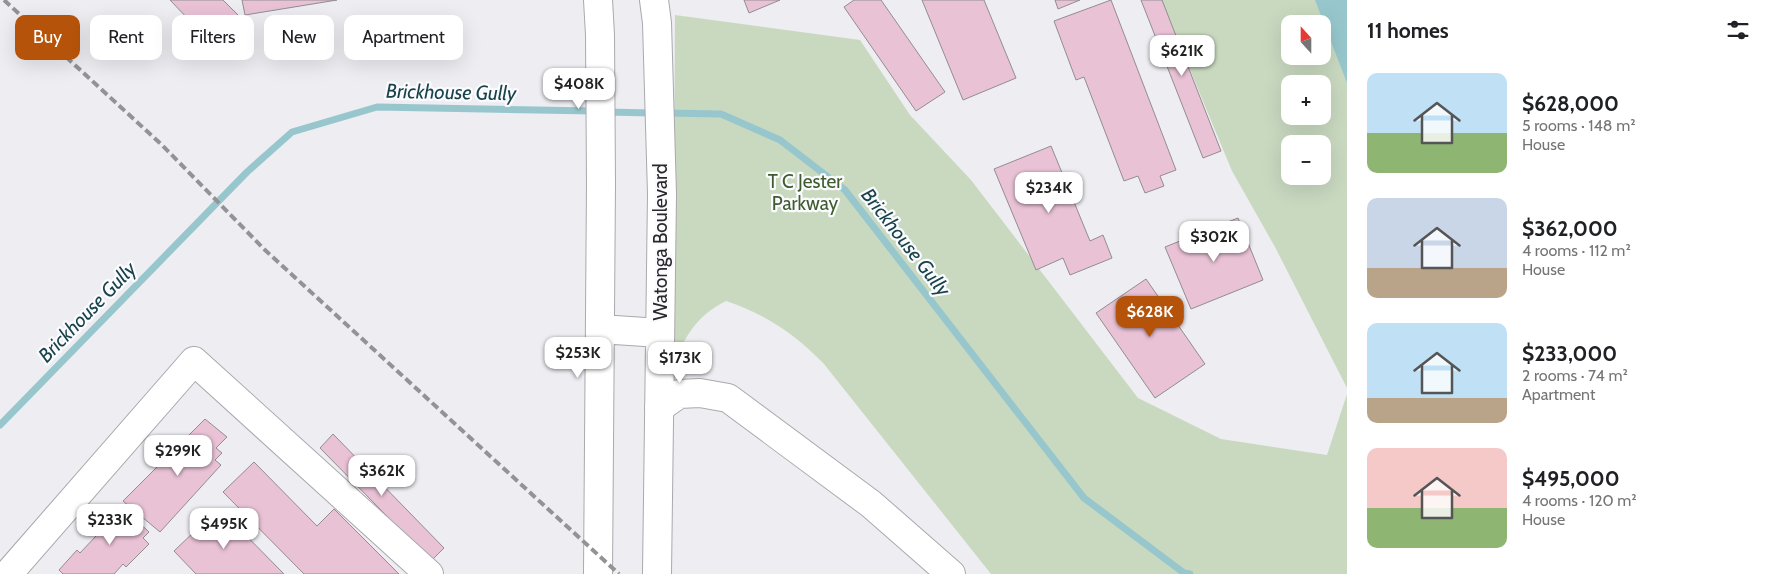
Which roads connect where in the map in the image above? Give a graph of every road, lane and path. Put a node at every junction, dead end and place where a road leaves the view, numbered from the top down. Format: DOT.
graph roads {
  1 [pos="598,0"];
  2 [pos="655,12"];
  3 [pos="600,329"];
  4 [pos="660,333"];
  5 [pos="659,408"];
  6 [pos="8,574"];
  7 [pos="429,574"];
  8 [pos="598,574"];
  9 [pos="657,574"];
  10 [pos="951,574"];
  1 -- 3 [label="main road"];
  2 -- 4 [label="main road, Watonga Boulevard"];
  3 -- 4 [label="main road"];
  3 -- 8 [label="main road"];
  4 -- 5 [label="main road, Watonga Boulevard"];
  5 -- 9 [label="main road, Watonga Boulevard"];
  5 -- 10 [label="main road"];
  6 -- 7 [label="main road"];
}
